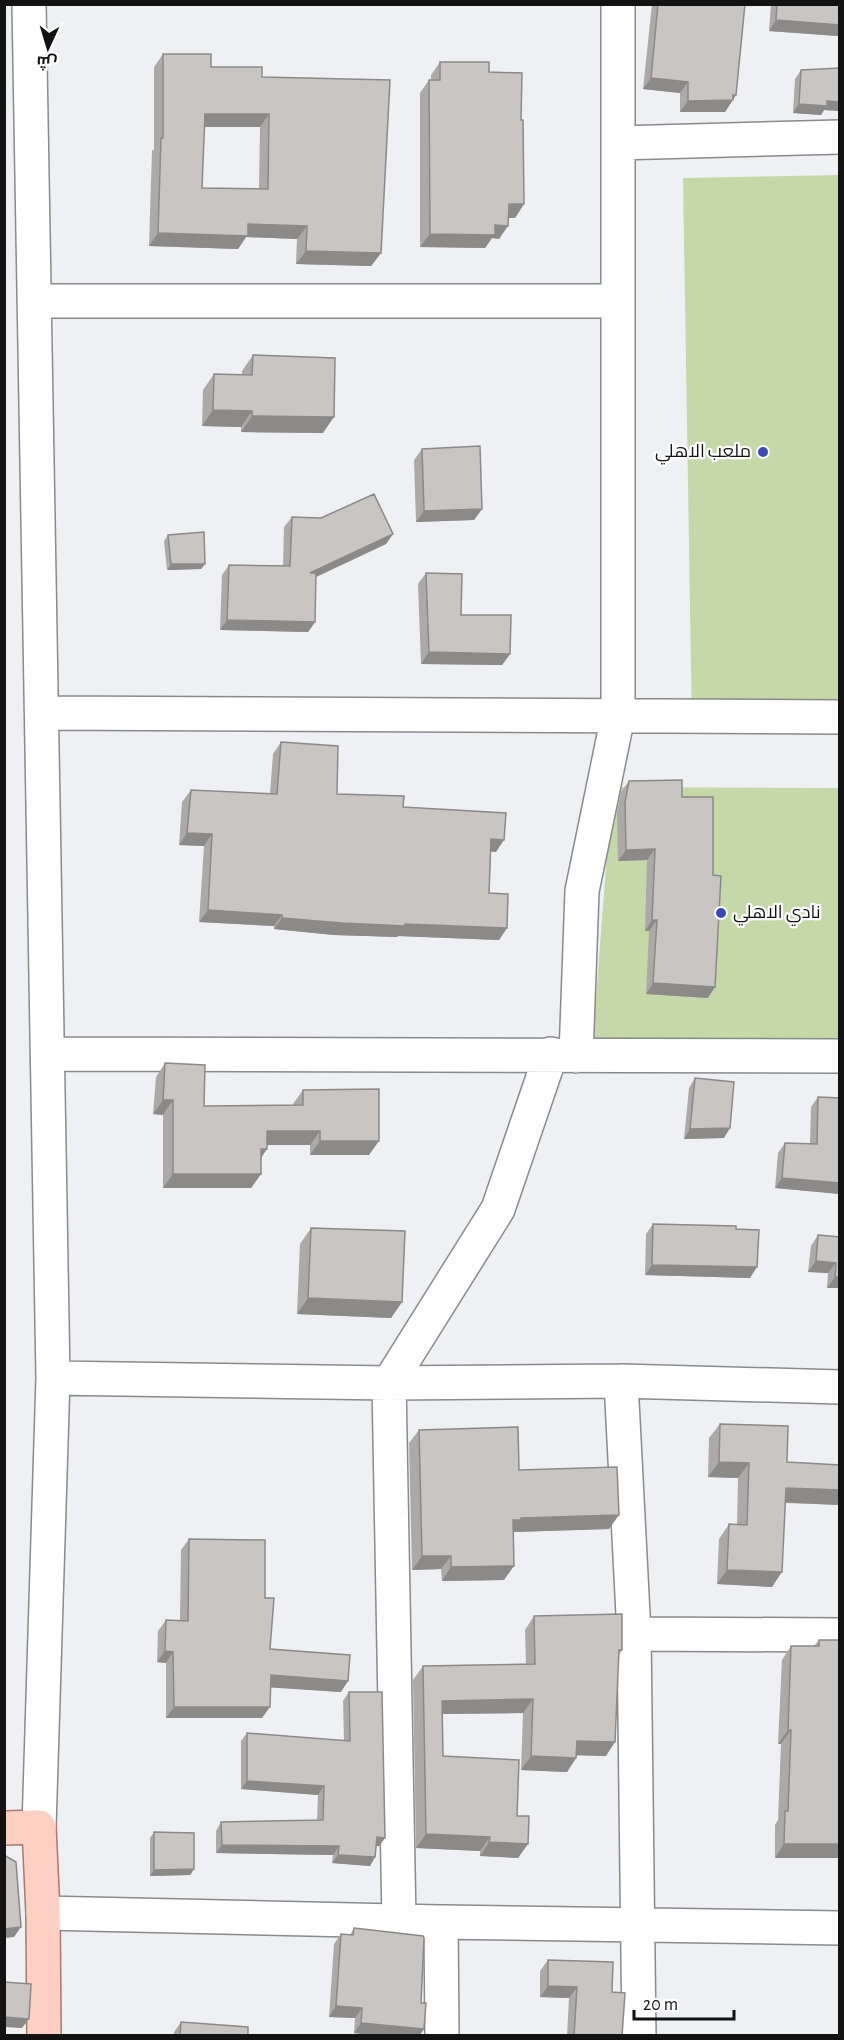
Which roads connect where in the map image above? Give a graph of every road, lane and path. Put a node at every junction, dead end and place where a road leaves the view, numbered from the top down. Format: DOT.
graph roads {
  1 [pos="29,4"];
  2 [pos="618,4"];
  3 [pos="840,137"];
  4 [pos="618,143"];
  5 [pos="34,301"];
  6 [pos="618,301"];
  7 [pos="42,713"];
  8 [pos="618,716"];
  9 [pos="840,717"];
  10 [pos="48,1054"];
  11 [pos="563,1055"];
  12 [pos="840,1056"];
  13 [pos="53,1378"];
  14 [pos="621,1381"];
  15 [pos="389,1383"];
  16 [pos="840,1387"];
  17 [pos="634,1634"];
  18 [pos="840,1635"];
  19 [pos="39,1827"];
  20 [pos="4,1828"];
  21 [pos="44,1913"];
  22 [pos="399,1921"];
  23 [pos="441,1922"];
  24 [pos="637,1925"];
  25 [pos="840,1928"];
  26 [pos="44,2036"];
  27 [pos="442,2036"];
  28 [pos="639,2036"];
  1 -- 5 [label="street"];
  2 -- 4 [label="street"];
  3 -- 4 [label="street"];
  4 -- 6 [label="street"];
  5 -- 6 [label="street"];
  5 -- 7 [label="street"];
  6 -- 8 [label="street"];
  7 -- 8 [label="street"];
  7 -- 10 [label="street"];
  8 -- 9 [label="street"];
  8 -- 11 [label="street"];
  10 -- 11 [label="street"];
  10 -- 13 [label="street"];
  11 -- 12 [label="street"];
  11 -- 15 [label="street"];
  13 -- 15 [label="street"];
  13 -- 19 [label="street"];
  14 -- 15 [label="street"];
  14 -- 16 [label="street"];
  14 -- 17 [label="street"];
  15 -- 22 [label="street"];
  17 -- 18 [label="street"];
  17 -- 24 [label="street"];
  19 -- 20 [label="main road"];
  19 -- 21 [label="main road"];
  21 -- 22 [label="street"];
  21 -- 26 [label="main road"];
  22 -- 23 [label="street"];
  23 -- 24 [label="street"];
  23 -- 27 [label="street"];
  24 -- 25 [label="street"];
  24 -- 28 [label="street"];
}
